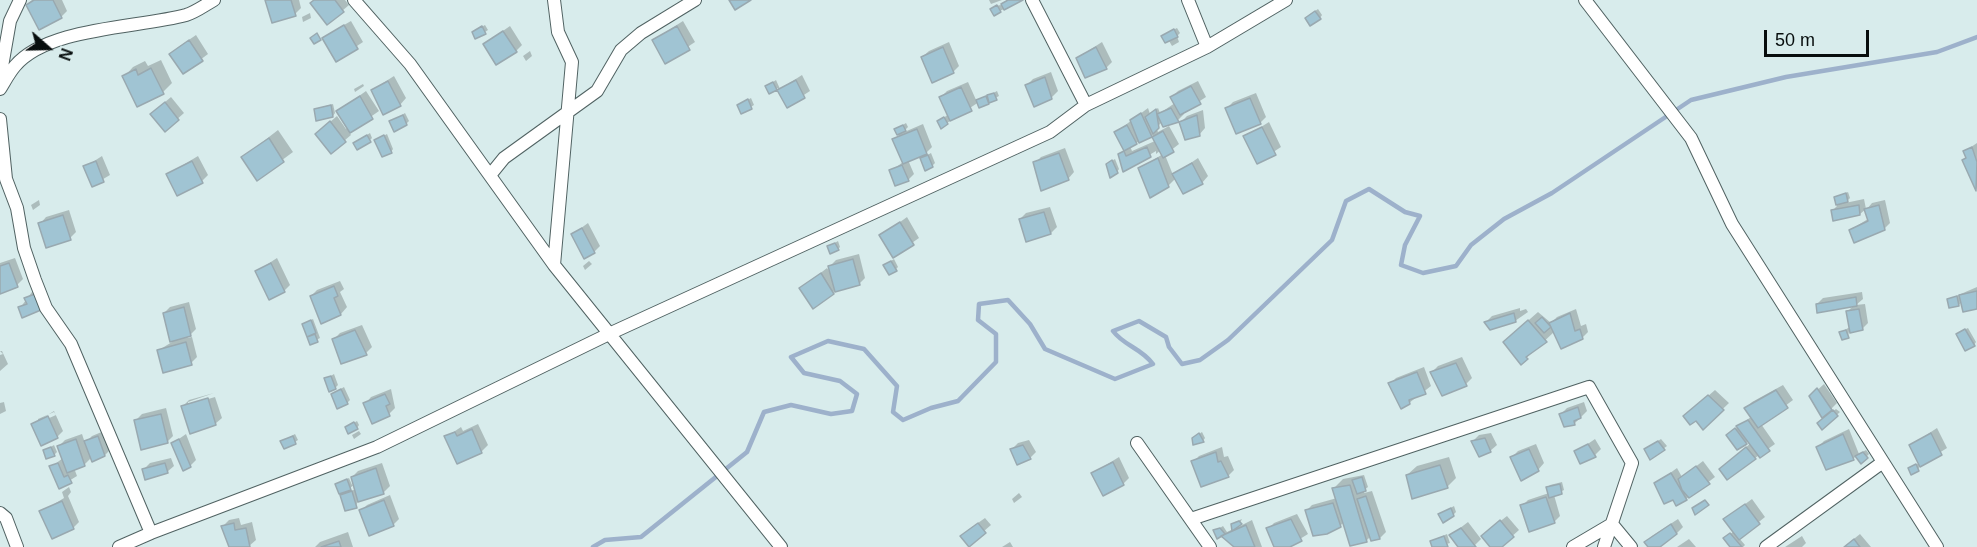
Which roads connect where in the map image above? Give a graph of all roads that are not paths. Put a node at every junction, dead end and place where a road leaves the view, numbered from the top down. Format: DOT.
graph roads {
  1 [pos="20,0"];
  2 [pos="214,0"];
  3 [pos="354,0"];
  4 [pos="554,0"];
  5 [pos="695,0"];
  6 [pos="1032,0"];
  7 [pos="1188,0"];
  8 [pos="1286,0"];
  9 [pos="1585,0"];
  10 [pos="1207,47"];
  11 [pos="0,78"];
  12 [pos="0,89"];
  13 [pos="1086,105"];
  14 [pos="567,111"];
  15 [pos="0,118"];
  16 [pos="491,174"];
  17 [pos="3,181"];
  18 [pos="554,265"];
  19 [pos="611,333"];
  20 [pos="1137,443"];
  21 [pos="1883,462"];
  22 [pos="0,513"];
  23 [pos="1191,519"];
  24 [pos="1612,524"];
  25 [pos="151,533"];
  26 [pos="17,547"];
  27 [pos="119,547"];
  28 [pos="781,547"];
  29 [pos="1210,547"];
  30 [pos="1573,547"];
  31 [pos="1604,547"];
  32 [pos="1631,547"];
  33 [pos="1766,547"];
  34 [pos="1937,547"];
  1 -- 11 [label="street"];
  2 -- 12 [label="street"];
  3 -- 16 [label="street"];
  4 -- 14 [label="street"];
  5 -- 14 [label="street"];
  6 -- 13 [label="street"];
  7 -- 10 [label="street"];
  8 -- 10 [label="street"];
  9 -- 21 [label="street"];
  10 -- 13 [label="street"];
  13 -- 19 [label="street"];
  14 -- 16 [label="street"];
  14 -- 18 [label="street"];
  15 -- 17 [label="street"];
  16 -- 18 [label="street"];
  17 -- 25 [label="street"];
  18 -- 19 [label="street"];
  19 -- 25 [label="street"];
  19 -- 28 [label="street"];
  20 -- 23 [label="street"];
  21 -- 33 [label="street"];
  21 -- 34 [label="street"];
  22 -- 26 [label="street"];
  23 -- 24 [label="street"];
  23 -- 29 [label="street"];
  24 -- 30 [label="street"];
  24 -- 31 [label="street"];
  24 -- 32 [label="street"];
  25 -- 27 [label="street"];
}
